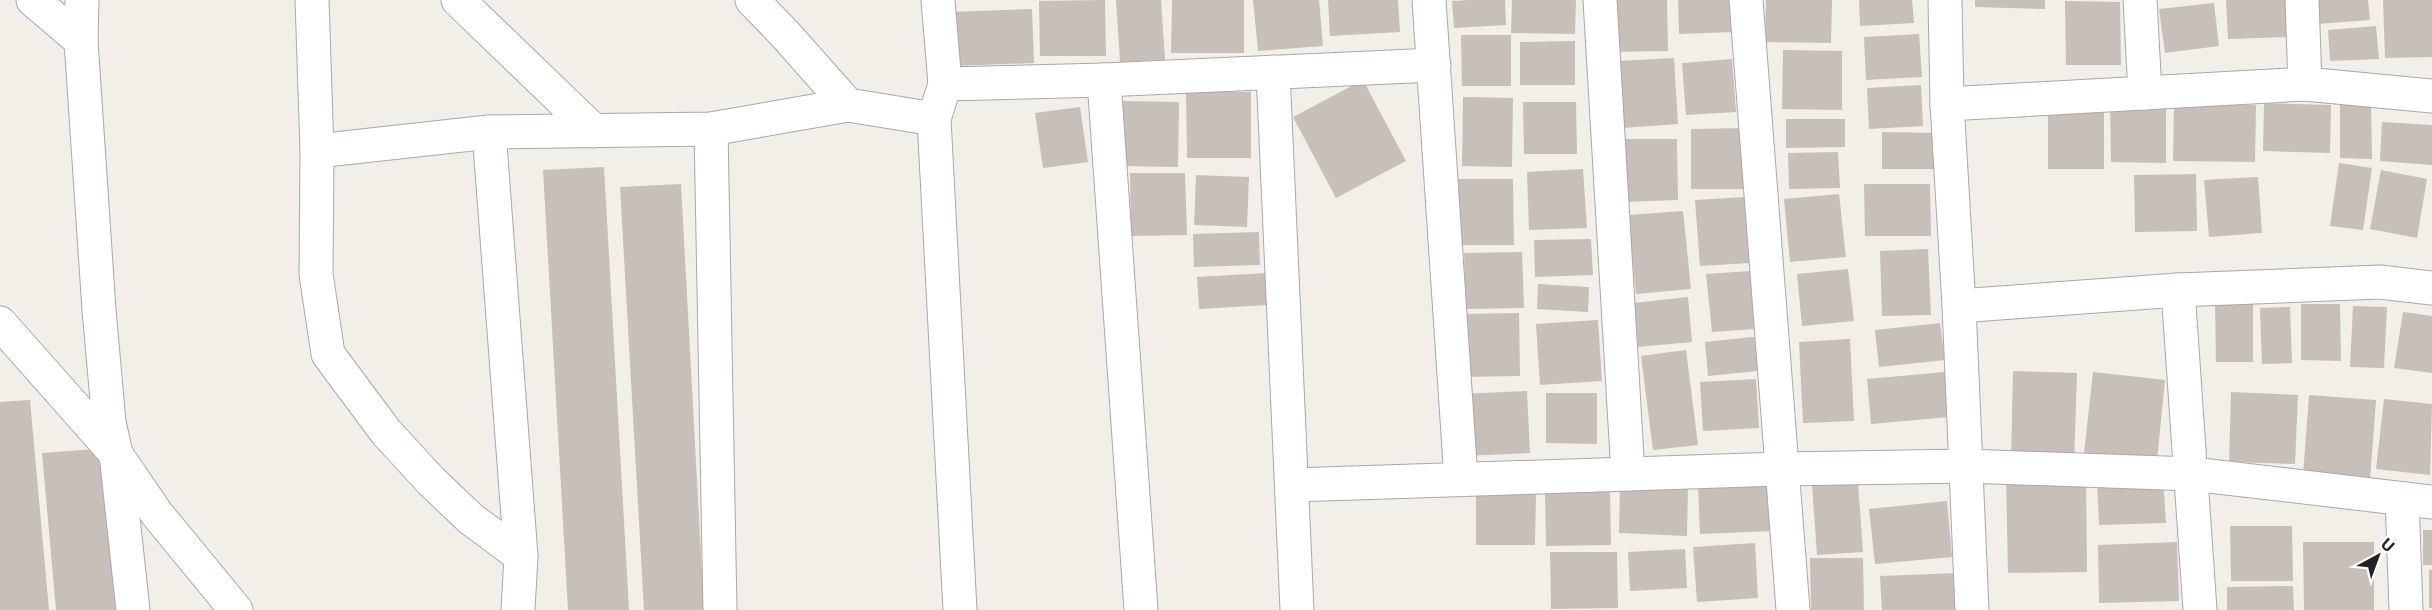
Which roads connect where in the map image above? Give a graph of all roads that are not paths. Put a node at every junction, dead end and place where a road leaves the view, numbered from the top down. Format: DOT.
graph roads {
  1 [pos="33,0"];
  2 [pos="82,0"];
  3 [pos="312,0"];
  4 [pos="458,0"];
  5 [pos="752,0"];
  6 [pos="938,0"];
  7 [pos="1429,0"];
  8 [pos="1600,0"];
  9 [pos="1746,0"];
  10 [pos="1945,0"];
  11 [pos="2140,0"];
  12 [pos="2301,0"];
  13 [pos="81,41"];
  14 [pos="1434,65"];
  15 [pos="1273,72"];
  16 [pos="1104,80"];
  17 [pos="945,84"];
  18 [pos="2305,84"];
  19 [pos="2145,93"];
  20 [pos="2432,96"];
  21 [pos="1947,104"];
  22 [pos="848,105"];
  23 [pos="934,119"];
  24 [pos="711,129"];
  25 [pos="594,131"];
  26 [pos="489,132"];
  27 [pos="317,151"];
  28 [pos="2432,288"];
  29 [pos="2178,290"];
  30 [pos="1959,306"];
  31 [pos="0,324"];
  32 [pos="116,454"];
  33 [pos="1966,466"];
  34 [pos="1783,469"];
  35 [pos="1628,474"];
  36 [pos="2192,474"];
  37 [pos="1461,479"];
  38 [pos="1292,484"];
  39 [pos="2417,500"];
  40 [pos="521,556"];
  41 [pos="133,610"];
  42 [pos="236,610"];
  43 [pos="518,610"];
  44 [pos="720,610"];
  45 [pos="960,610"];
  46 [pos="1141,610"];
  47 [pos="1297,610"];
  48 [pos="1793,610"];
  49 [pos="1972,610"];
  50 [pos="2200,610"];
  51 [pos="2406,610"];
  1 -- 13 [label="street"];
  2 -- 13 [label="street"];
  3 -- 27 [label="street"];
  4 -- 25 [label="street"];
  5 -- 22 [label="street"];
  6 -- 17 [label="street"];
  7 -- 14 [label="street"];
  8 -- 35 [label="street"];
  9 -- 34 [label="street"];
  10 -- 21 [label="street"];
  11 -- 19 [label="street"];
  12 -- 18 [label="street"];
  13 -- 32 [label="street"];
  14 -- 15 [label="street"];
  14 -- 37 [label="street"];
  15 -- 16 [label="street"];
  15 -- 38 [label="street"];
  16 -- 17 [label="street"];
  16 -- 46 [label="street"];
  17 -- 23 [label="street"];
  18 -- 19 [label="street"];
  18 -- 20 [label="street"];
  19 -- 21 [label="street"];
  21 -- 30 [label="street"];
  22 -- 23 [label="street"];
  22 -- 24 [label="street"];
  23 -- 45 [label="street"];
  24 -- 25 [label="street"];
  24 -- 44 [label="street"];
  25 -- 26 [label="street"];
  26 -- 27 [label="street"];
  26 -- 40 [label="street"];
  27 -- 40 [label="street"];
  28 -- 29 [label="street"];
  29 -- 30 [label="street"];
  29 -- 36 [label="street"];
  30 -- 33 [label="street"];
  31 -- 32 [label="street"];
  32 -- 41 [label="street"];
  32 -- 42 [label="street"];
  33 -- 34 [label="street"];
  33 -- 36 [label="street"];
  33 -- 49 [label="street"];
  34 -- 35 [label="street"];
  34 -- 48 [label="street"];
  35 -- 37 [label="street"];
  36 -- 39 [label="street"];
  36 -- 50 [label="street"];
  37 -- 38 [label="street"];
  38 -- 47 [label="street"];
  39 -- 51 [label="street"];
  40 -- 43 [label="street"];
}
